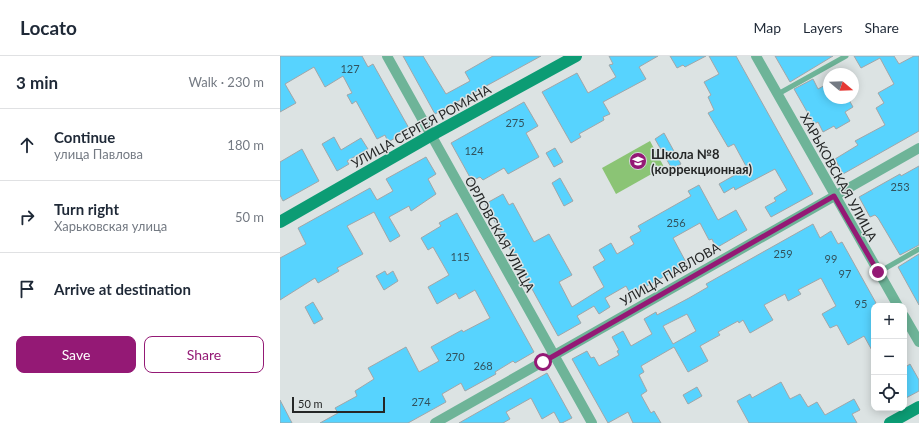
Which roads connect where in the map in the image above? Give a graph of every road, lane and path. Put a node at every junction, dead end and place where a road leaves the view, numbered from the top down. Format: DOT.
graph roads {
  1 [pos="387,56"];
  2 [pos="576,56"];
  3 [pos="756,56"];
  4 [pos="846,56"];
  5 [pos="778,94"];
  6 [pos="430,136"];
  7 [pos="919,148"];
  8 [pos="834,196"];
  9 [pos="280,222"];
  10 [pos="919,249"];
  11 [pos="878,272"];
  12 [pos="896,303"];
  13 [pos="907,321"];
  14 [pos="919,342"];
  15 [pos="554,356"];
  16 [pos="919,407"];
  17 [pos="435,423"];
  18 [pos="592,423"];
  19 [pos="890,423"];
  1 -- 6 [label="street, ОРЛОВСКАЯ УЛИЦА"];
  2 -- 6 [label="street, УЛИЦА СЕРГЕЯ РОМАНА"];
  3 -- 5 [label="street, ХАРЬКОВСКАЯ УЛИЦА"];
  4 -- 5 [label="lane"];
  5 -- 8 [label="street, ХАРЬКОВСКАЯ УЛИЦА"];
  6 -- 9 [label="street, УЛИЦА СЕРГЕЯ РОМАНА"];
  6 -- 15 [label="street, ОРЛОВСКАЯ УЛИЦА"];
  7 -- 8 [label="street, УЛИЦА ПАВЛОВА"];
  8 -- 11 [label="street, ХАРЬКОВСКАЯ УЛИЦА"];
  8 -- 15 [label="street, УЛИЦА ПАВЛОВА"];
  10 -- 11 [label="lane"];
  11 -- 12 [label="street, ХАРЬКОВСКАЯ УЛИЦА"];
  13 -- 14 [label="street"];
  15 -- 17 [label="street, УЛИЦА ПАВЛОВА"];
  15 -- 18 [label="street, ОРЛОВСКАЯ УЛИЦА"];
  16 -- 19 [label="street"];
}
